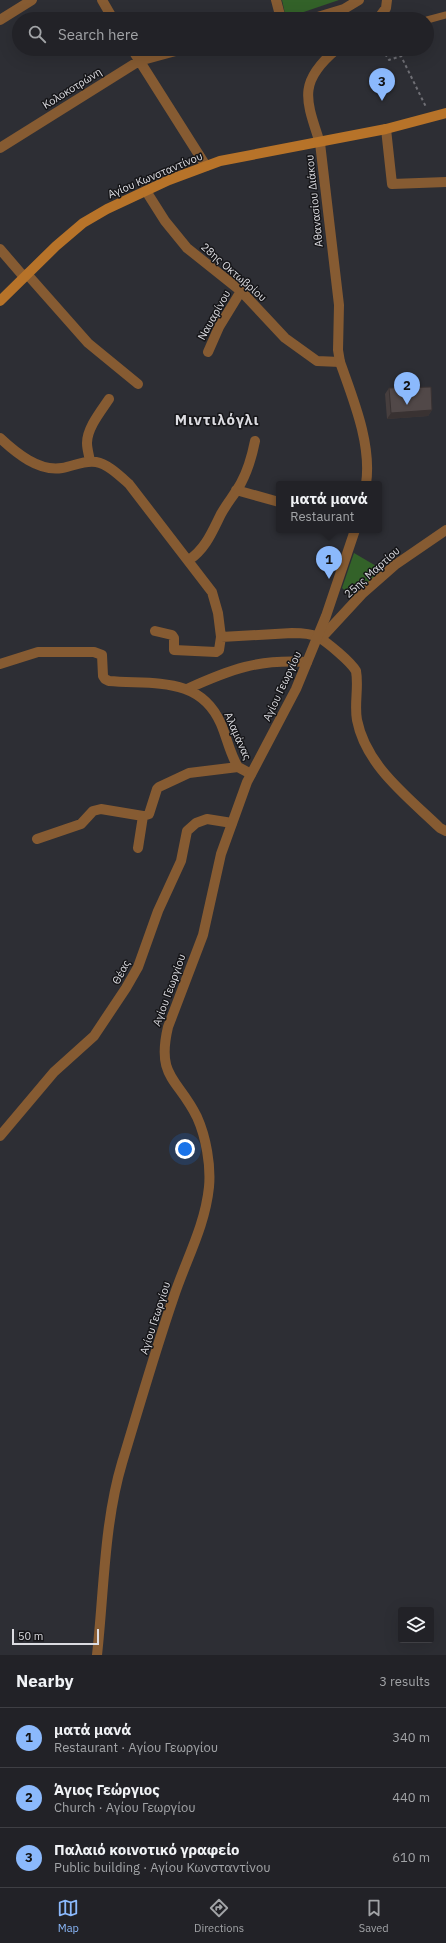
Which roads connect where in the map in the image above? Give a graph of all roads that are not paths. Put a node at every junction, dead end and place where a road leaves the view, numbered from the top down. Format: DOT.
graph roads {
  1 [pos="32,0"];
  2 [pos="102,0"];
  3 [pos="276,0"];
  4 [pos="359,0"];
  5 [pos="387,0"];
  6 [pos="12,12"];
  7 [pos="13,12"];
  8 [pos="110,12"];
  9 [pos="279,12"];
  10 [pos="334,12"];
  11 [pos="383,12"];
  12 [pos="446,15"];
  13 [pos="434,18"];
  14 [pos="0,20"];
  15 [pos="136,56"];
  16 [pos="157,56"];
  17 [pos="330,56"];
  18 [pos="139,61"];
  19 [pos="446,114"];
  20 [pos="386,130"];
  21 [pos="320,143"];
  22 [pos="0,148"];
  23 [pos="206,166"];
  24 [pos="446,182"];
  25 [pos="146,191"];
  26 [pos="0,249"];
  27 [pos="25,276"];
  28 [pos="241,291"];
  29 [pos="0,302"];
  30 [pos="208,352"];
  31 [pos="340,362"];
  32 [pos="138,384"];
  33 [pos="109,398"];
  34 [pos="0,438"];
  35 [pos="255,441"];
  36 [pos="90,461"];
  37 [pos="366,481"];
  38 [pos="236,490"];
  39 [pos="276,501"];
  40 [pos="446,530"];
  41 [pos="355,533"];
  42 [pos="189,560"];
  43 [pos="154,630"];
  44 [pos="221,637"];
  45 [pos="318,637"];
  46 [pos="307,662"];
  47 [pos="0,664"];
  48 [pos="187,689"];
  49 [pos="238,767"];
  50 [pos="251,774"];
  51 [pos="143,816"];
  52 [pos="232,823"];
  53 [pos="446,831"];
  54 [pos="37,839"];
  55 [pos="138,848"];
  56 [pos="0,1136"];
  57 [pos="98,1655"];
  1 -- 7 [label="street"];
  2 -- 8 [label="street"];
  3 -- 9 [label="street"];
  4 -- 10 [label="street"];
  5 -- 11 [label="street"];
  6 -- 14 [label="street"];
  12 -- 13 [label="lane"];
  15 -- 18 [label="street"];
  16 -- 18 [label="street, Κολοκοτρώνη"];
  17 -- 21 [label="street, Αθανασίου Διάκου"];
  18 -- 22 [label="street, Κολοκοτρώνη"];
  18 -- 23 [label="street"];
  19 -- 20 [label="main road, Αγίου Κωνσταντίνου"];
  20 -- 21 [label="main road, Αγίου Κωνσταντίνου"];
  20 -- 24 [label="street"];
  21 -- 23 [label="main road, Αγίου Κωνσταντίνου"];
  21 -- 31 [label="street, Αθανασίου Διάκου"];
  23 -- 25 [label="main road, Αγίου Κωνσταντίνου"];
  25 -- 27 [label="main road, Αγίου Κωνσταντίνου"];
  25 -- 28 [label="street, 28ης Οκτωβρίου"];
  26 -- 27 [label="street"];
  27 -- 29 [label="main road, Αγίου Κωνσταντίνου"];
  27 -- 32 [label="street"];
  28 -- 30 [label="street, Ναυαρίνου"];
  28 -- 31 [label="street, 28ης Οκτωβρίου"];
  31 -- 37 [label="street"];
  33 -- 36 [label="street"];
  34 -- 36 [label="street"];
  35 -- 38 [label="street"];
  36 -- 42 [label="street"];
  38 -- 39 [label="street"];
  38 -- 42 [label="street"];
  40 -- 45 [label="street, 25ης Μαρτίου"];
  41 -- 45 [label="street, Αγίου Γεωργίου"];
  42 -- 44 [label="street"];
  43 -- 44 [label="street"];
  44 -- 45 [label="street"];
  45 -- 46 [label="street, Αγίου Γεωργίου"];
  45 -- 53 [label="street"];
  46 -- 48 [label="street"];
  46 -- 50 [label="street, Αγίου Γεωργίου"];
  47 -- 48 [label="street"];
  48 -- 49 [label="street, Αλαμάνας"];
  49 -- 50 [label="street, Αλαμάνας"];
  49 -- 51 [label="street"];
  50 -- 52 [label="street, Αγίου Γεωργίου"];
  51 -- 54 [label="street"];
  51 -- 55 [label="street"];
  52 -- 56 [label="street, Θέας"];
  52 -- 57 [label="street, Αγίου Γεωργίου"];
}
